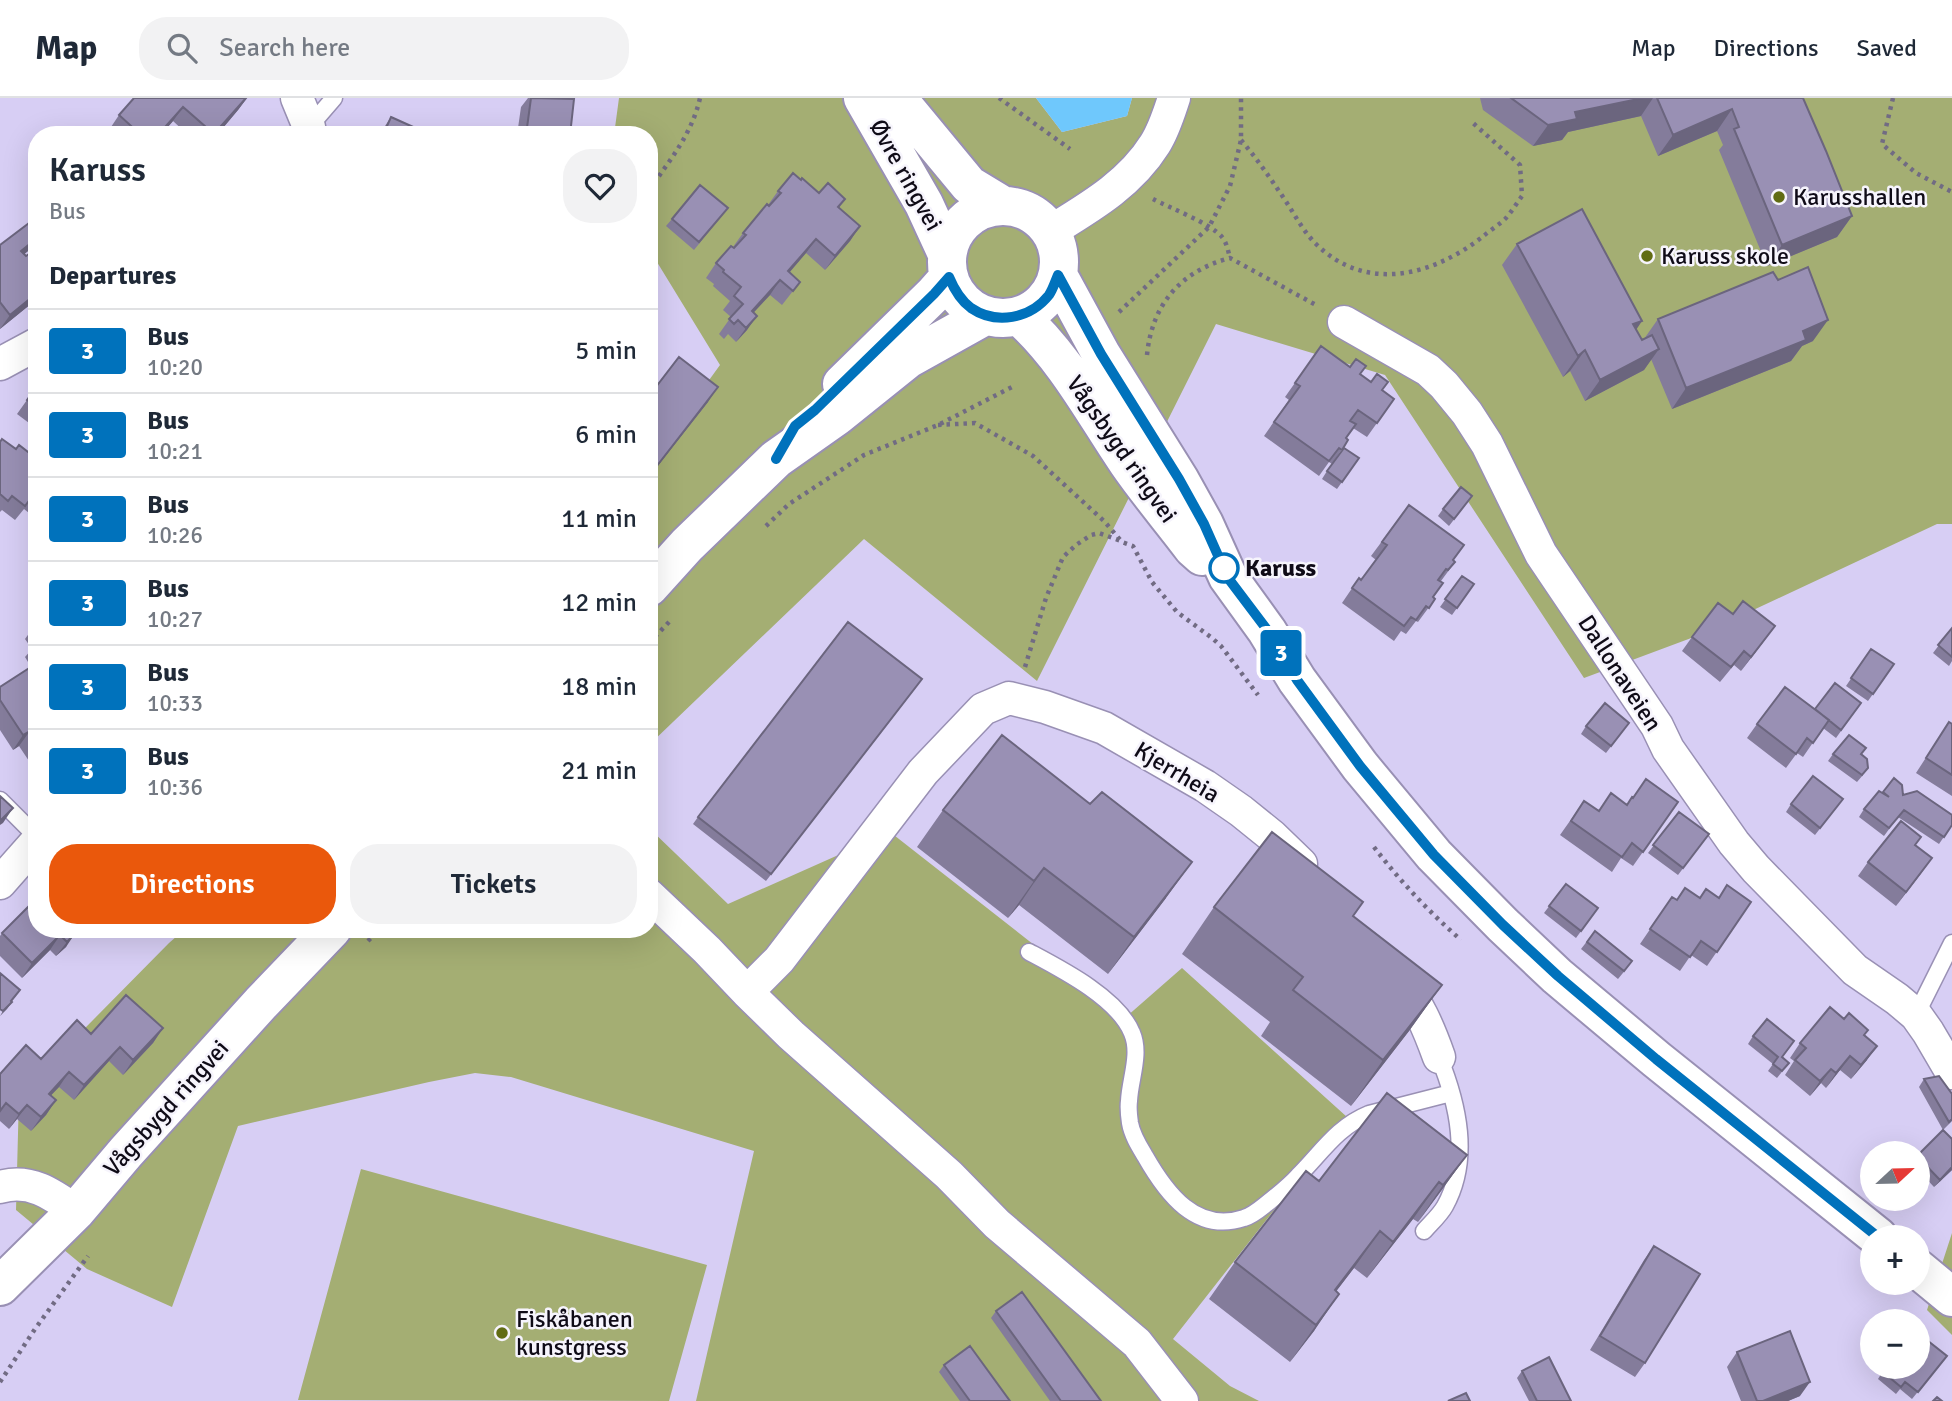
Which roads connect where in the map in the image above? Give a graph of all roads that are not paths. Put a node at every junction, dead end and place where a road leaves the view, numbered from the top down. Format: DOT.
graph roads {
  1 [pos="297,98"];
  2 [pos="334,98"];
  3 [pos="863,98"];
  4 [pos="897,98"];
  5 [pos="1174,98"];
  6 [pos="307,126"];
  7 [pos="313,126"];
  8 [pos="1002,205"];
  9 [pos="1051,231"];
  10 [pos="948,265"];
  11 [pos="1058,275"];
  12 [pos="1002,316"];
  13 [pos="1344,322"];
  14 [pos="28,349"];
  15 [pos="0,364"];
  16 [pos="776,459"];
  17 [pos="658,577"];
  18 [pos="1228,578"];
  19 [pos="0,800"];
  20 [pos="28,830"];
  21 [pos="28,850"];
  22 [pos="0,883"];
  23 [pos="1322,884"];
  24 [pos="658,904"];
  25 [pos="323,938"];
  26 [pos="1952,943"];
  27 [pos="1029,952"];
  28 [pos="1382,957"];
  29 [pos="747,992"];
  30 [pos="1916,1015"];
  31 [pos="1439,1057"];
  32 [pos="1952,1073"];
  33 [pos="1451,1093"];
  34 [pos="0,1187"];
  35 [pos="76,1211"];
  36 [pos="1863,1225"];
  37 [pos="1424,1231"];
  38 [pos="1930,1279"];
  39 [pos="0,1286"];
  40 [pos="1952,1297"];
  41 [pos="1182,1401"];
  1 -- 6 [label="street"];
  2 -- 7 [label="lane"];
  3 -- 10 [label="street, Øvre ringvei"];
  4 -- 8 [label="street, Øvre ringvei"];
  5 -- 9 [label="street"];
  8 -- 9 [label="street"];
  8 -- 10 [label="street"];
  9 -- 11 [label="street"];
  10 -- 12 [label="street"];
  10 -- 16 [label="street"];
  11 -- 12 [label="street"];
  11 -- 18 [label="street, Vågsbygd ringvei"];
  12 -- 16 [label="street"];
  12 -- 18 [label="street, Vågsbygd ringvei"];
  13 -- 30 [label="street, Dallonaveien"];
  14 -- 15 [label="street"];
  16 -- 17 [label="street"];
  18 -- 36 [label="street, Vågsbygd ringvei"];
  19 -- 20 [label="lane"];
  21 -- 22 [label="street"];
  23 -- 29 [label="street, Kjerrheia"];
  24 -- 29 [label="street"];
  25 -- 35 [label="street, Vågsbygd ringvei"];
  26 -- 30 [label="lane"];
  27 -- 33 [label="lane"];
  28 -- 31 [label="street"];
  29 -- 41 [label="street"];
  30 -- 32 [label="street, Dallonaveien"];
  31 -- 33 [label="lane"];
  33 -- 37 [label="lane"];
  34 -- 35 [label="street"];
  35 -- 39 [label="street, Vågsbygd ringvei"];
  38 -- 40 [label="street"];
}
